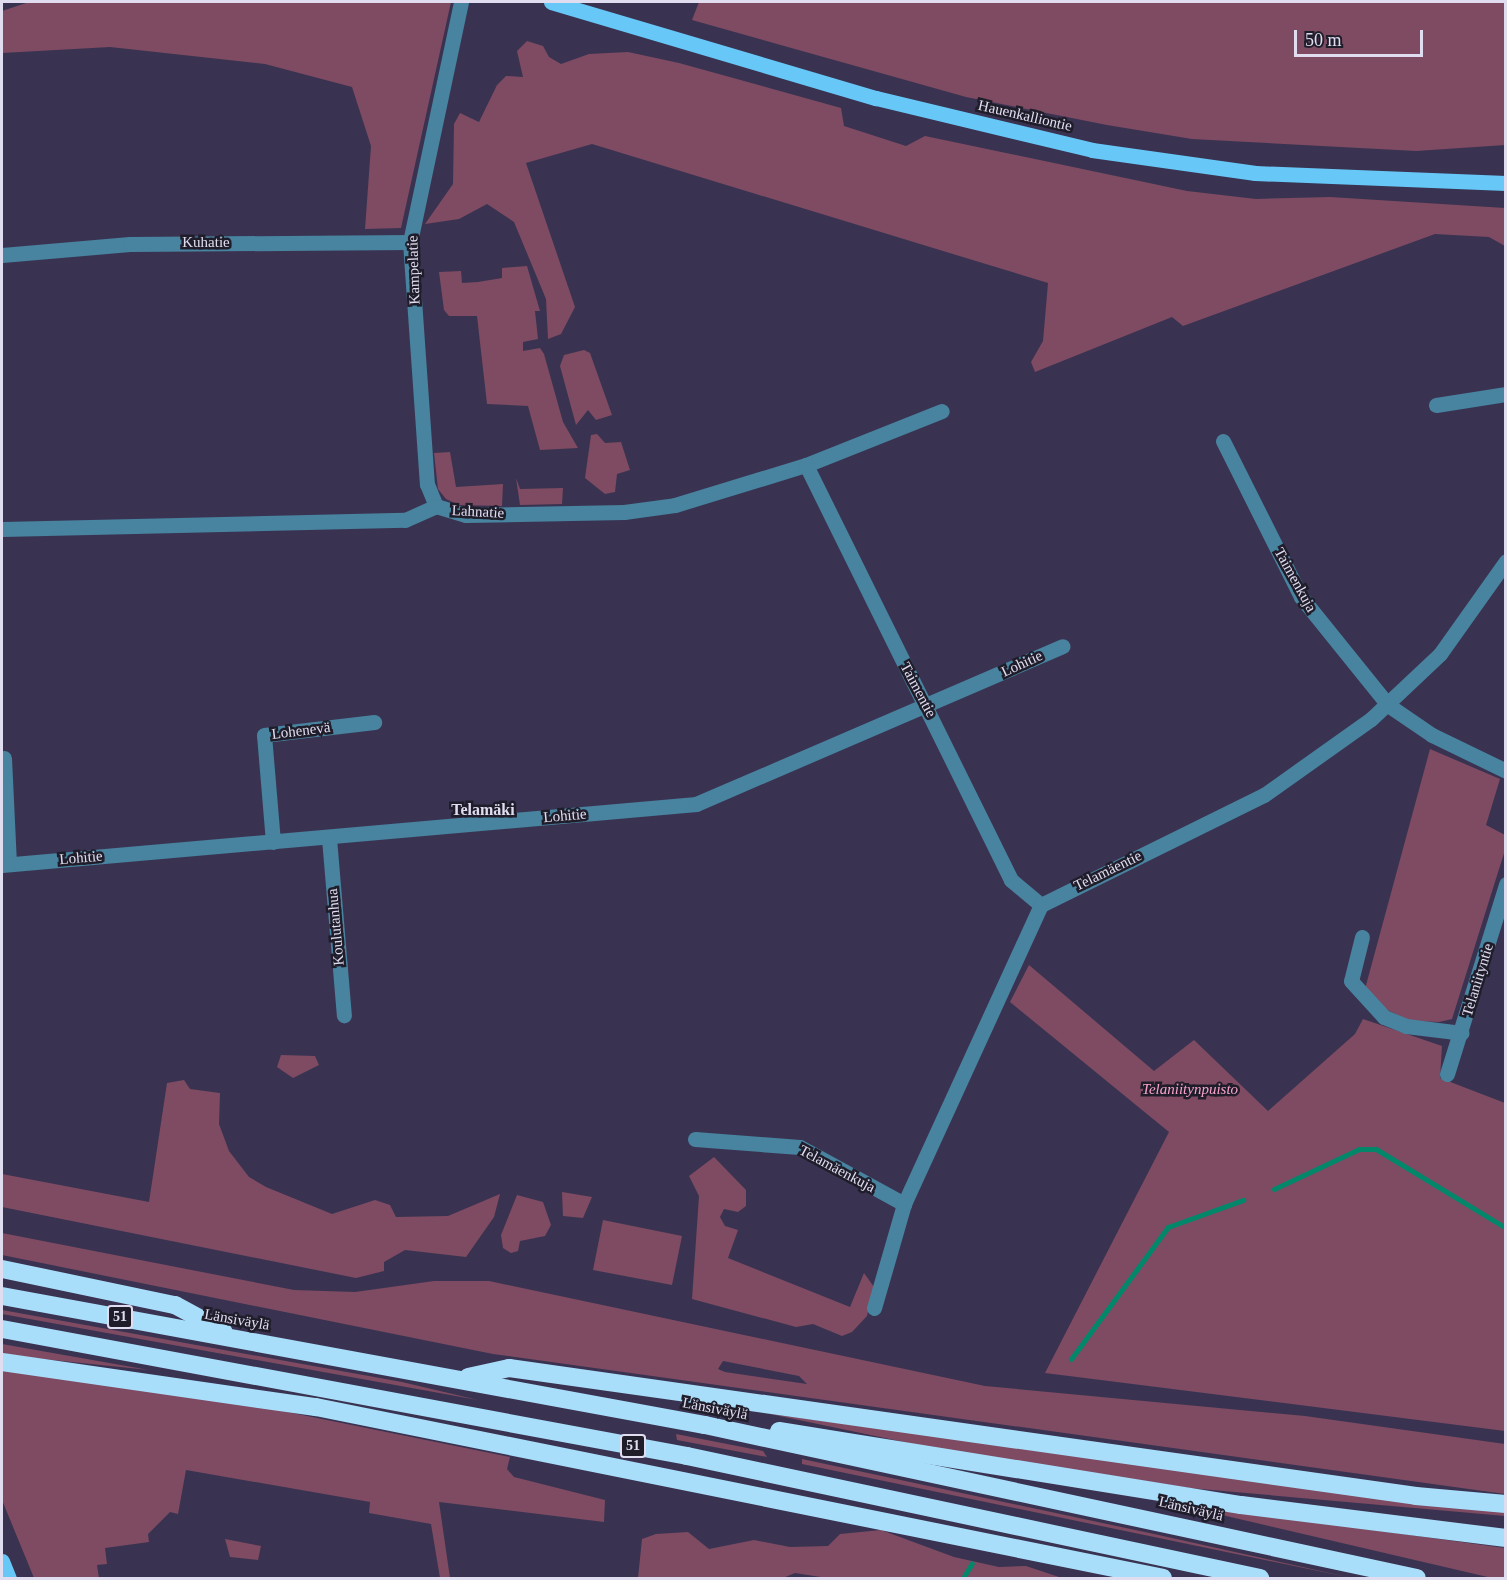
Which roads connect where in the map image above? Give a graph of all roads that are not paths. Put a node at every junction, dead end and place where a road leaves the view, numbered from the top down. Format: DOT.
graph roads {
  1 [pos="461,2"];
  2 [pos="551,2"];
  3 [pos="1506,183"];
  4 [pos="410,242"];
  5 [pos="2,255"];
  6 [pos="1506,394"];
  7 [pos="1436,405"];
  8 [pos="942,411"];
  9 [pos="1223,441"];
  10 [pos="806,465"];
  11 [pos="436,506"];
  12 [pos="2,529"];
  13 [pos="1506,561"];
  14 [pos="1062,645"];
  15 [pos="1388,705"];
  16 [pos="928,708"];
  17 [pos="374,722"];
  18 [pos="4,758"];
  19 [pos="1506,771"];
  20 [pos="329,838"];
  21 [pos="273,842"];
  22 [pos="5,865"];
  23 [pos="1506,884"];
  24 [pos="1041,905"];
  25 [pos="1362,937"];
  26 [pos="344,1016"];
  27 [pos="1462,1033"];
  28 [pos="1447,1074"];
  29 [pos="695,1139"];
  30 [pos="904,1204"];
  31 [pos="2,1269"];
  32 [pos="2,1296"];
  33 [pos="874,1308"];
  34 [pos="2,1329"];
  35 [pos="238,1339"];
  36 [pos="2,1362"];
  37 [pos="459,1379"];
  38 [pos="705,1425"];
  39 [pos="1506,1504"];
  40 [pos="1506,1527"];
  41 [pos="1432,1530"];
  42 [pos="1506,1538"];
  43 [pos="2,1561"];
  44 [pos="9,1578"];
  45 [pos="1163,1578"];
  46 [pos="1260,1578"];
  47 [pos="1417,1578"];
  1 -- 4 [label="street, Kampelatie"];
  2 -- 3 [label="main road, Hauenkalliontie"];
  4 -- 5 [label="street, Kuhatie"];
  4 -- 11 [label="street, Kampelatie"];
  6 -- 7 [label="street"];
  8 -- 10 [label="street, Lahnatie"];
  9 -- 15 [label="street, Taimenkuja"];
  10 -- 11 [label="street, Lahnatie"];
  10 -- 16 [label="street, Taimentie"];
  11 -- 12 [label="street, Lahnatie"];
  13 -- 15 [label="street, Telamäentie"];
  14 -- 16 [label="street, Lohitie"];
  15 -- 19 [label="street"];
  15 -- 24 [label="street, Telamäentie"];
  16 -- 20 [label="street, Lohitie"];
  16 -- 24 [label="street, Taimentie"];
  17 -- 21 [label="street, Lohenevä"];
  18 -- 22 [label="street"];
  20 -- 21 [label="street, Lohitie"];
  20 -- 26 [label="street, Koulutanhua"];
  21 -- 22 [label="street, Lohitie"];
  23 -- 27 [label="street, Telaniityntie"];
  24 -- 30 [label="street"];
  25 -- 27 [label="street"];
  27 -- 28 [label="street, Telaniityntie"];
  29 -- 30 [label="street, Telamäenkuja"];
  30 -- 33 [label="street"];
  31 -- 35 [label="highway"];
  32 -- 35 [label="highway, Länsiväylä / 51"];
  34 -- 46 [label="highway, 51"];
  35 -- 37 [label="highway, Länsiväylä / 51"];
  36 -- 45 [label="highway"];
  37 -- 38 [label="highway, Länsiväylä / 51"];
  37 -- 39 [label="highway"];
  38 -- 41 [label="highway"];
  38 -- 47 [label="highway, Länsiväylä / 51"];
  40 -- 41 [label="highway"];
  41 -- 42 [label="highway"];
  43 -- 44 [label="main road"];
}
